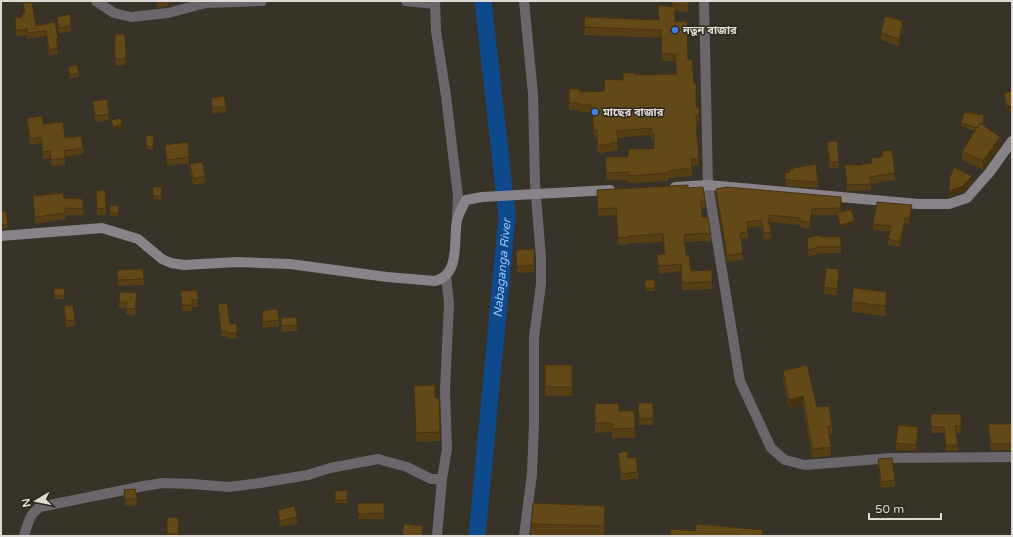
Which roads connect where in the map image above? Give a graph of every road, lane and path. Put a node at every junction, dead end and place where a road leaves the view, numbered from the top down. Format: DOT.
graph roads {
  1 [pos="96,1"];
  2 [pos="262,1"];
  3 [pos="406,1"];
  4 [pos="524,1"];
  5 [pos="704,1"];
  6 [pos="435,3"];
  7 [pos="1012,141"];
  8 [pos="708,185"];
  9 [pos="669,187"];
  10 [pos="622,190"];
  11 [pos="536,194"];
  12 [pos="457,220"];
  13 [pos="1,236"];
  14 [pos="446,276"];
  15 [pos="1012,457"];
  16 [pos="442,479"];
  17 [pos="24,536"];
  18 [pos="437,536"];
  19 [pos="524,536"];
  1 -- 2 [label="street"];
  3 -- 6 [label="street"];
  4 -- 11 [label="street"];
  5 -- 8 [label="street"];
  6 -- 12 [label="street"];
  7 -- 8 [label="main road"];
  8 -- 9 [label="main road"];
  8 -- 15 [label="street"];
  10 -- 11 [label="main road"];
  11 -- 12 [label="main road"];
  11 -- 19 [label="street"];
  12 -- 14 [label="main road"];
  13 -- 14 [label="main road"];
  14 -- 16 [label="street"];
  16 -- 17 [label="street"];
  16 -- 18 [label="street"];
}
